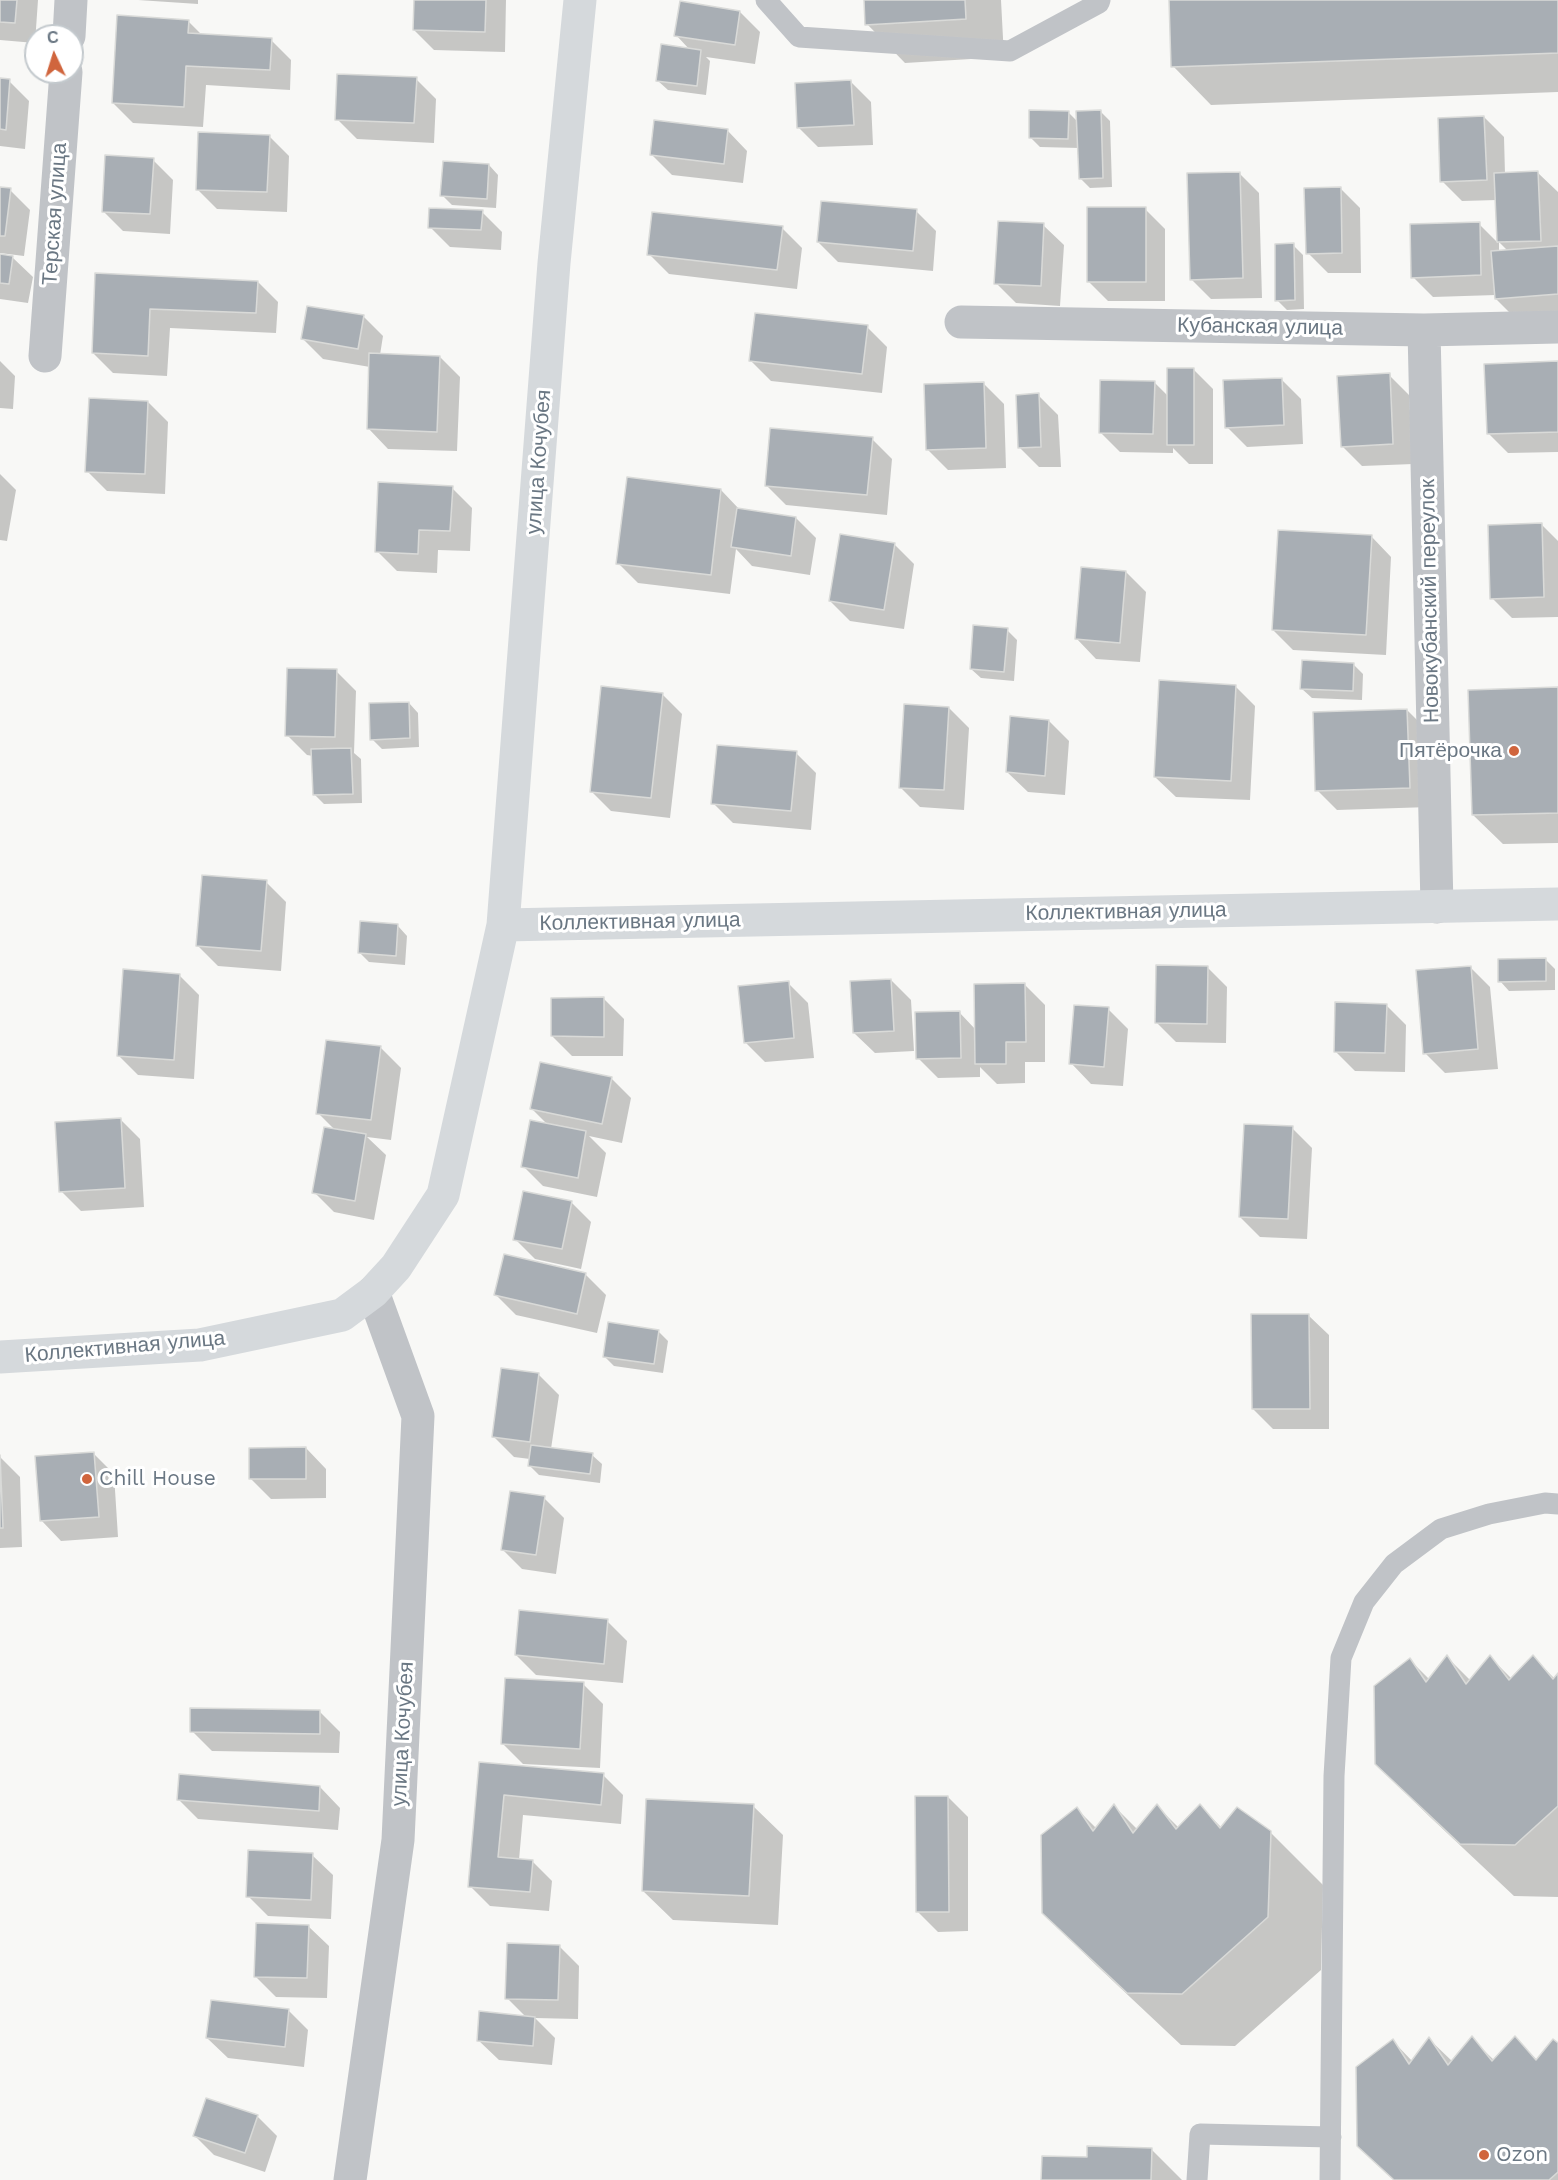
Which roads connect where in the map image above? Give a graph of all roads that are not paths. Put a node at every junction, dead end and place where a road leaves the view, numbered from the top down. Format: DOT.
graph roads {
  1 [pos="71,0"];
  2 [pos="580,0"];
  3 [pos="766,0"];
  4 [pos="1100,0"];
  5 [pos="70,24"];
  6 [pos="65,84"];
  7 [pos="962,322"];
  8 [pos="1558,327"];
  9 [pos="1424,330"];
  10 [pos="45,357"];
  11 [pos="1558,904"];
  12 [pos="1437,907"];
  13 [pos="503,925"];
  14 [pos="373,1292"];
  15 [pos="0,1357"];
  16 [pos="1558,1504"];
  17 [pos="1331,2137"];
  18 [pos="350,2180"];
  19 [pos="1197,2180"];
  20 [pos="1330,2180"];
  1 -- 5 [label="street"];
  2 -- 13 [label="street, улица Кочубея"];
  3 -- 4 [label="lane"];
  6 -- 10 [label="street, Терская улица"];
  7 -- 9 [label="street, Кубанская улица"];
  8 -- 9 [label="street, Кубанская улица"];
  9 -- 12 [label="street, Новокубанский переулок"];
  11 -- 12 [label="street, Коллективная улица"];
  12 -- 13 [label="street, Коллективная улица"];
  13 -- 14 [label="street, Коллективная улица"];
  14 -- 15 [label="street, Коллективная улица"];
  14 -- 18 [label="street, улица Кочубея"];
  16 -- 17 [label="lane"];
  17 -- 19 [label="lane"];
  17 -- 20 [label="lane"];
}
